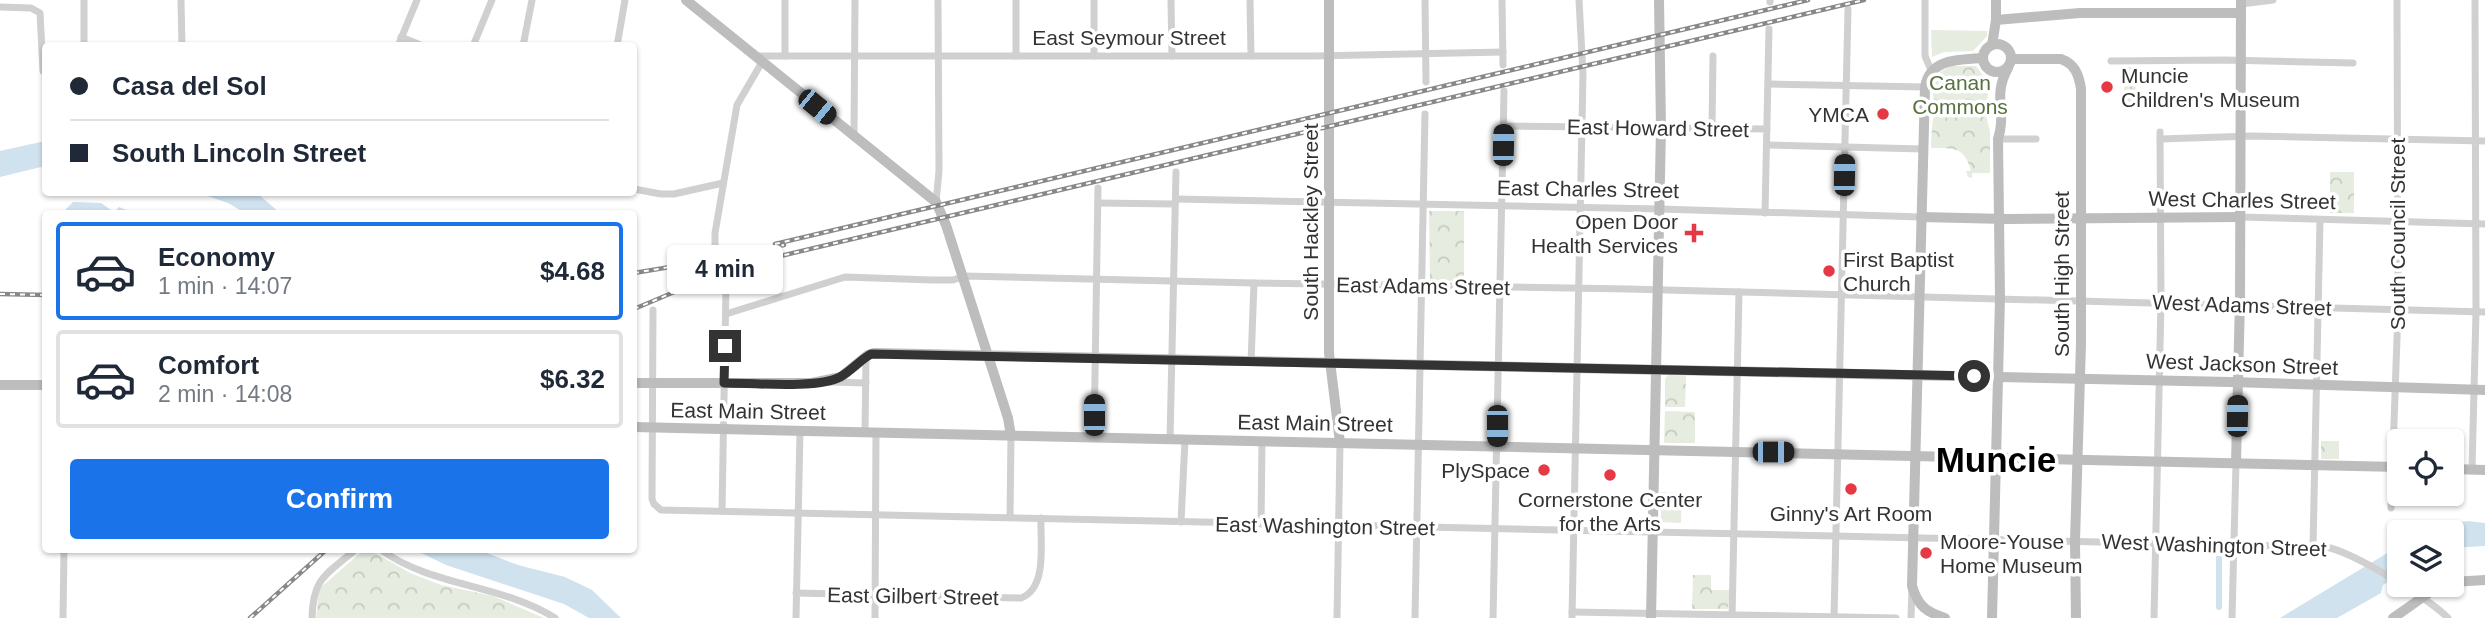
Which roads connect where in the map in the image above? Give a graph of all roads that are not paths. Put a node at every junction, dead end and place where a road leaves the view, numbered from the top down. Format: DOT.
graph roads {
  1 [pos="84,0"];
  2 [pos="181,0"];
  3 [pos="417,0"];
  4 [pos="492,0"];
  5 [pos="531,0"];
  6 [pos="625,0"];
  7 [pos="686,0"];
  8 [pos="785,0"];
  9 [pos="855,0"];
  10 [pos="938,0"];
  11 [pos="1016,0"];
  12 [pos="1094,0"];
  13 [pos="1171,0"];
  14 [pos="1250,0"];
  15 [pos="1329,0"];
  16 [pos="1426,0"];
  17 [pos="1502,0"];
  18 [pos="1579,0"];
  19 [pos="1659,0"];
  20 [pos="1925,0"];
  21 [pos="1996,0"];
  22 [pos="2273,0"];
  23 [pos="2397,0"];
  24 [pos="2475,0"];
  25 [pos="2241,6"];
  26 [pos="0,7"];
  27 [pos="1848,9"];
  28 [pos="1996,20"];
  29 [pos="1769,29"];
  30 [pos="401,37"];
  31 [pos="84,42"];
  32 [pos="182,42"];
  33 [pos="399,42"];
  34 [pos="413,42"];
  35 [pos="475,42"];
  36 [pos="524,42"];
  37 [pos="618,42"];
  38 [pos="1997,45"];
  39 [pos="42,52"];
  40 [pos="1426,52"];
  41 [pos="1503,52"];
  42 [pos="1329,54"];
  43 [pos="785,56"];
  44 [pos="854,56"];
  45 [pos="939,56"];
  46 [pos="1016,56"];
  47 [pos="1094,56"];
  48 [pos="1172,56"];
  49 [pos="1251,56"];
  50 [pos="1713,56"];
  51 [pos="758,59"];
  52 [pos="2111,61"];
  53 [pos="2241,61"];
  54 [pos="1985,63"];
  55 [pos="2010,63"];
  56 [pos="2353,63"];
  57 [pos="1503,65"];
  58 [pos="1931,70"];
  59 [pos="1426,82"];
  60 [pos="1768,84"];
  61 [pos="1846,85"];
  62 [pos="1925,87"];
  63 [pos="1504,91"];
  64 [pos="1425,114"];
  65 [pos="1503,125"];
  66 [pos="1582,126"];
  67 [pos="1661,128"];
  68 [pos="1712,128"];
  69 [pos="1767,130"];
  70 [pos="854,136"];
  71 [pos="2240,137"];
  72 [pos="1998,139"];
  73 [pos="2036,139"];
  74 [pos="2398,141"];
  75 [pos="2475,141"];
  76 [pos="2485,141"];
  77 [pos="1767,145"];
  78 [pos="1844,147"];
  79 [pos="1922,149"];
  80 [pos="1176,172"];
  81 [pos="723,183"];
  82 [pos="1098,188"];
  83 [pos="637,190"];
  84 [pos="1176,201"];
  85 [pos="936,202"];
  86 [pos="1330,202"];
  87 [pos="1098,203"];
  88 [pos="1424,204"];
  89 [pos="1502,206"];
  90 [pos="1580,208"];
  91 [pos="1660,208"];
  92 [pos="1765,213"];
  93 [pos="1843,215"];
  94 [pos="1921,217"];
  95 [pos="2240,217"];
  96 [pos="2081,218"];
  97 [pos="2161,218"];
  98 [pos="1999,219"];
  99 [pos="2320,220"];
  100 [pos="2398,222"];
  101 [pos="2475,223"];
  102 [pos="2485,223"];
  103 [pos="963,276"];
  104 [pos="1098,280"];
  105 [pos="1175,281"];
  106 [pos="1254,283"];
  107 [pos="1330,284"];
  108 [pos="1422,286"];
  109 [pos="1500,288"];
  110 [pos="1578,289"];
  111 [pos="1659,290"];
  112 [pos="1739,292"];
  113 [pos="1841,295"];
  114 [pos="1920,296"];
  115 [pos="2000,298"];
  116 [pos="2081,301"];
  117 [pos="2161,302"];
  118 [pos="2240,305"];
  119 [pos="2318,307"];
  120 [pos="653,310"];
  121 [pos="2398,310"];
  122 [pos="2476,312"];
  123 [pos="2485,312"];
  124 [pos="726,314"];
  125 [pos="866,357"];
  126 [pos="988,357"];
  127 [pos="1095,359"];
  128 [pos="1172,361"];
  129 [pos="1251,362"];
  130 [pos="1330,364"];
  131 [pos="1420,365"];
  132 [pos="1498,368"];
  133 [pos="1576,369"];
  134 [pos="1656,370"];
  135 [pos="1737,372"];
  136 [pos="1839,374"];
  137 [pos="1918,376"];
  138 [pos="1997,377"];
  139 [pos="2079,380"];
  140 [pos="2160,381"];
  141 [pos="823,382"];
  142 [pos="637,383"];
  143 [pos="652,383"];
  144 [pos="724,383"];
  145 [pos="866,383"];
  146 [pos="2238,383"];
  147 [pos="0,385"];
  148 [pos="42,385"];
  149 [pos="2317,385"];
  150 [pos="2396,387"];
  151 [pos="2480,390"];
  152 [pos="637,428"];
  153 [pos="653,429"];
  154 [pos="723,429"];
  155 [pos="2396,429"];
  156 [pos="800,431"];
  157 [pos="871,432"];
  158 [pos="1011,436"];
  159 [pos="1094,437"];
  160 [pos="1170,440"];
  161 [pos="1185,440"];
  162 [pos="1262,442"];
  163 [pos="1340,443"];
  164 [pos="1419,445"];
  165 [pos="1497,446"];
  166 [pos="1575,448"];
  167 [pos="1654,450"];
  168 [pos="1736,452"];
  169 [pos="1837,453"];
  170 [pos="1916,455"];
  171 [pos="1995,457"];
  172 [pos="2077,460"];
  173 [pos="2158,461"];
  174 [pos="2236,463"];
  175 [pos="2315,466"];
  176 [pos="2387,467"];
  177 [pos="2464,470"];
  178 [pos="2472,470"];
  179 [pos="2485,470"];
  180 [pos="722,511"];
  181 [pos="798,513"];
  182 [pos="875,515"];
  183 [pos="1010,517"];
  184 [pos="1041,518"];
  185 [pos="1181,522"];
  186 [pos="1261,524"];
  187 [pos="1339,526"];
  188 [pos="1418,528"];
  189 [pos="1496,529"];
  190 [pos="1573,530"];
  191 [pos="1653,531"];
  192 [pos="1734,533"];
  193 [pos="1835,536"];
  194 [pos="1914,537"];
  195 [pos="1993,539"];
  196 [pos="2075,541"];
  197 [pos="2156,544"];
  198 [pos="2234,546"];
  199 [pos="2313,547"];
  200 [pos="64,553"];
  201 [pos="352,553"];
  202 [pos="386,553"];
  203 [pos="2387,577"];
  204 [pos="2485,580"];
  205 [pos="2464,581"];
  206 [pos="1912,586"];
  207 [pos="796,593"];
  208 [pos="875,594"];
  209 [pos="2417,597"];
  210 [pos="2420,597"];
  211 [pos="2075,598"];
  212 [pos="1572,615"];
  213 [pos="1651,616"];
  214 [pos="1732,616"];
  215 [pos="1834,617"];
  216 [pos="64,618"];
  217 [pos="312,618"];
  218 [pos="555,618"];
  219 [pos="796,618"];
  220 [pos="875,618"];
  221 [pos="1337,618"];
  222 [pos="1415,618"];
  223 [pos="1493,618"];
  224 [pos="1896,618"];
  225 [pos="1911,618"];
  226 [pos="1945,618"];
  227 [pos="1992,618"];
  228 [pos="2067,618"];
  229 [pos="2076,618"];
  230 [pos="2154,618"];
  231 [pos="2232,618"];
  232 [pos="2393,618"];
  233 [pos="2448,618"];
  1 -- 31 [label="street"];
  2 -- 32 [label="street"];
  3 -- 30 [label="street"];
  4 -- 35 [label="street"];
  5 -- 36 [label="street"];
  6 -- 37 [label="street"];
  7 -- 51 [label="main road"];
  8 -- 43 [label="street"];
  9 -- 44 [label="street"];
  10 -- 45 [label="street"];
  11 -- 46 [label="street"];
  12 -- 47 [label="street"];
  13 -- 48 [label="street"];
  14 -- 49 [label="street"];
  15 -- 42 [label="main road, South Hackley Street"];
  16 -- 40 [label="street"];
  17 -- 41 [label="street"];
  18 -- 66 [label="street"];
  19 -- 67 [label="main road"];
  20 -- 58 [label="street"];
  21 -- 28 [label="main road"];
  22 -- 25 [label="street"];
  23 -- 74 [label="street, South Council Street"];
  24 -- 75 [label="street"];
  25 -- 28 [label="main road"];
  25 -- 53 [label="main road"];
  26 -- 39 [label="street"];
  27 -- 61 [label="street"];
  28 -- 38 [label="main road"];
  29 -- 60 [label="street"];
  30 -- 33 [label="street"];
  30 -- 34 [label="street"];
  38 -- 54 [label="main road"];
  38 -- 55 [label="main road"];
  40 -- 41 [label="street, East Seymour Street"];
  40 -- 42 [label="street, East Seymour Street"];
  40 -- 59 [label="street"];
  41 -- 57 [label="street"];
  42 -- 49 [label="street, East Seymour Street"];
  42 -- 86 [label="main road, South Hackley Street"];
  43 -- 44 [label="street, East Seymour Street"];
  43 -- 51 [label="street, East Seymour Street"];
  44 -- 45 [label="street, East Seymour Street"];
  44 -- 70 [label="street"];
  45 -- 46 [label="street, East Seymour Street"];
  45 -- 85 [label="street"];
  46 -- 47 [label="street, East Seymour Street"];
  47 -- 48 [label="street, East Seymour Street"];
  48 -- 49 [label="street, East Seymour Street"];
  50 -- 68 [label="street"];
  51 -- 70 [label="main road"];
  51 -- 81 [label="street"];
  52 -- 53 [label="street"];
  53 -- 56 [label="street"];
  53 -- 71 [label="main road"];
  54 -- 55 [label="main road"];
  54 -- 58 [label="main road"];
  54 -- 72 [label="main road"];
  55 -- 72 [label="main road"];
  55 -- 96 [label="main road, South High Street"];
  58 -- 62 [label="main road"];
  60 -- 61 [label="street"];
  60 -- 69 [label="street"];
  61 -- 62 [label="street"];
  61 -- 78 [label="street"];
  62 -- 79 [label="main road"];
  63 -- 65 [label="street"];
  64 -- 88 [label="street"];
  65 -- 66 [label="street, East Howard Street"];
  65 -- 89 [label="street"];
  66 -- 67 [label="street, East Howard Street"];
  66 -- 90 [label="street"];
  67 -- 68 [label="street, East Howard Street"];
  67 -- 91 [label="main road"];
  68 -- 69 [label="street, East Howard Street"];
  69 -- 77 [label="street, East Howard Street"];
  70 -- 85 [label="main road"];
  71 -- 74 [label="street"];
  71 -- 95 [label="main road"];
  71 -- 97 [label="street"];
  72 -- 73 [label="street"];
  72 -- 98 [label="main road"];
  74 -- 75 [label="street"];
  74 -- 100 [label="street, South Council Street"];
  75 -- 76 [label="street"];
  75 -- 101 [label="street"];
  77 -- 78 [label="street, East Howard Street"];
  77 -- 92 [label="street"];
  78 -- 79 [label="street, East Howard Street"];
  78 -- 93 [label="street"];
  79 -- 94 [label="main road"];
  80 -- 84 [label="street"];
  81 -- 83 [label="street"];
  81 -- 124 [label="street"];
  82 -- 87 [label="street"];
  84 -- 86 [label="street, East Charles Street"];
  84 -- 87 [label="street, East Charles Street"];
  84 -- 105 [label="street"];
  85 -- 103 [label="main road"];
  86 -- 88 [label="street, East Charles Street"];
  86 -- 107 [label="main road, South Hackley Street"];
  87 -- 104 [label="street"];
  88 -- 89 [label="street, East Charles Street"];
  88 -- 108 [label="street"];
  89 -- 90 [label="street, East Charles Street"];
  89 -- 109 [label="street"];
  90 -- 91 [label="street, East Charles Street"];
  90 -- 110 [label="street"];
  91 -- 92 [label="street, East Charles Street"];
  91 -- 111 [label="main road"];
  92 -- 93 [label="street, East Charles Street"];
  93 -- 94 [label="street, East Charles Street"];
  93 -- 113 [label="street"];
  94 -- 98 [label="main road, East Charles Street"];
  94 -- 114 [label="main road"];
  95 -- 97 [label="main road, West Charles Street"];
  95 -- 99 [label="street, West Charles Street"];
  95 -- 118 [label="main road"];
  96 -- 97 [label="main road, West Charles Street"];
  96 -- 98 [label="main road, West Charles Street"];
  96 -- 116 [label="main road, South High Street"];
  97 -- 117 [label="street"];
  98 -- 115 [label="main road"];
  99 -- 100 [label="street, West Charles Street"];
  99 -- 119 [label="street"];
  100 -- 101 [label="street, West Charles Street"];
  100 -- 121 [label="street, South Council Street"];
  101 -- 102 [label="street, West Charles Street"];
  101 -- 122 [label="street"];
  103 -- 104 [label="street, East Adams Street"];
  103 -- 124 [label="street, East Adams Street"];
  103 -- 126 [label="main road"];
  104 -- 105 [label="street, East Adams Street"];
  104 -- 127 [label="street"];
  105 -- 106 [label="street, East Adams Street"];
  105 -- 128 [label="street"];
  106 -- 107 [label="street, East Adams Street"];
  106 -- 129 [label="street"];
  107 -- 108 [label="street, East Adams Street"];
  107 -- 130 [label="main road, South Hackley Street"];
  108 -- 109 [label="street, East Adams Street"];
  108 -- 131 [label="street"];
  109 -- 110 [label="street, East Adams Street"];
  109 -- 132 [label="street"];
  110 -- 111 [label="street, East Adams Street"];
  110 -- 133 [label="street"];
  111 -- 112 [label="street, East Adams Street"];
  111 -- 134 [label="main road"];
  112 -- 113 [label="street, East Adams Street"];
  112 -- 135 [label="street"];
  113 -- 114 [label="street, East Adams Street"];
  113 -- 136 [label="street"];
  114 -- 115 [label="street, East Adams Street"];
  114 -- 137 [label="main road"];
  115 -- 116 [label="street, West Adams Street"];
  115 -- 138 [label="main road"];
  116 -- 117 [label="street, West Adams Street"];
  116 -- 139 [label="main road, South High Street"];
  117 -- 118 [label="street, West Adams Street"];
  117 -- 140 [label="street"];
  118 -- 119 [label="street, West Adams Street"];
  118 -- 146 [label="main road"];
  119 -- 121 [label="street, West Adams Street"];
  119 -- 149 [label="street"];
  120 -- 143 [label="street"];
  121 -- 122 [label="street, West Adams Street"];
  121 -- 150 [label="street, South Council Street"];
  122 -- 123 [label="street, West Adams Street"];
  122 -- 151 [label="street"];
  124 -- 144 [label="street"];
  125 -- 126 [label="main road, West Jackson Street"];
  125 -- 141 [label="main road"];
  125 -- 145 [label="street"];
  126 -- 127 [label="main road, West Jackson Street"];
  126 -- 158 [label="main road"];
  127 -- 128 [label="main road, West Jackson Street"];
  127 -- 159 [label="street"];
  128 -- 129 [label="main road, West Jackson Street"];
  128 -- 160 [label="street"];
  129 -- 130 [label="main road, West Jackson Street"];
  130 -- 131 [label="main road, West Jackson Street"];
  130 -- 163 [label="main road, South Hackley Street"];
  131 -- 132 [label="main road, West Jackson Street"];
  131 -- 164 [label="street"];
  132 -- 133 [label="main road, West Jackson Street"];
  132 -- 165 [label="street"];
  133 -- 134 [label="main road, West Jackson Street"];
  133 -- 166 [label="street"];
  134 -- 135 [label="main road, West Jackson Street"];
  134 -- 167 [label="main road"];
  135 -- 136 [label="main road, West Jackson Street"];
  135 -- 168 [label="street"];
  136 -- 137 [label="main road, West Jackson Street"];
  136 -- 169 [label="street"];
  137 -- 138 [label="main road, West Jackson Street"];
  137 -- 170 [label="main road"];
  138 -- 139 [label="main road, West Jackson Street"];
  138 -- 171 [label="main road"];
  139 -- 140 [label="main road, West Jackson Street"];
  139 -- 172 [label="main road, South High Street"];
  140 -- 146 [label="main road, West Jackson Street"];
  140 -- 173 [label="street"];
  141 -- 144 [label="main road"];
  141 -- 145 [label="street"];
  142 -- 143 [label="main road"];
  143 -- 144 [label="main road"];
  143 -- 153 [label="street"];
  144 -- 154 [label="street"];
  145 -- 157 [label="street"];
  146 -- 149 [label="main road, West Jackson Street"];
  146 -- 174 [label="main road"];
  147 -- 148 [label="main road"];
  149 -- 150 [label="main road, West Jackson Street"];
  149 -- 175 [label="street"];
  150 -- 151 [label="main road, West Jackson Street"];
  150 -- 155 [label="street, South Council Street"];
  151 -- 178 [label="street"];
  152 -- 153 [label="main road, East Main Street"];
  153 -- 154 [label="main road, East Main Street"];
  153 -- 180 [label="street, East Washington Street"];
  154 -- 156 [label="main road, East Main Street"];
  154 -- 180 [label="street"];
  156 -- 157 [label="main road, East Main Street"];
  156 -- 181 [label="street"];
  157 -- 158 [label="main road, East Main Street"];
  157 -- 182 [label="street"];
  158 -- 159 [label="main road, East Main Street"];
  158 -- 183 [label="street"];
  159 -- 160 [label="main road, East Main Street"];
  160 -- 161 [label="main road, East Main Street"];
  161 -- 162 [label="main road, East Main Street"];
  161 -- 185 [label="street"];
  162 -- 163 [label="main road, East Main Street"];
  162 -- 186 [label="street"];
  163 -- 164 [label="main road, East Main Street"];
  163 -- 187 [label="street"];
  164 -- 165 [label="main road, East Main Street"];
  164 -- 188 [label="street"];
  165 -- 166 [label="main road, East Main Street"];
  165 -- 189 [label="street"];
  166 -- 167 [label="main road, East Main Street"];
  166 -- 190 [label="street"];
  167 -- 168 [label="main road, East Main Street"];
  167 -- 191 [label="main road"];
  168 -- 169 [label="main road, East Main Street"];
  168 -- 192 [label="street"];
  169 -- 170 [label="main road, East Main Street"];
  169 -- 193 [label="street"];
  170 -- 171 [label="main road, East Main Street"];
  170 -- 194 [label="main road"];
  171 -- 172 [label="main road, East Main Street"];
  171 -- 195 [label="main road"];
  172 -- 173 [label="main road, East Main Street"];
  172 -- 196 [label="main road, South High Street"];
  173 -- 174 [label="main road, East Main Street"];
  173 -- 197 [label="street"];
  174 -- 175 [label="main road, East Main Street"];
  174 -- 198 [label="street"];
  175 -- 176 [label="main road, East Main Street"];
  175 -- 199 [label="street"];
  177 -- 178 [label="main road"];
  178 -- 179 [label="main road"];
  180 -- 181 [label="street, East Washington Street"];
  181 -- 182 [label="street, East Washington Street"];
  181 -- 207 [label="street"];
  182 -- 183 [label="street, East Washington Street"];
  182 -- 208 [label="street"];
  183 -- 184 [label="street, East Washington Street"];
  184 -- 185 [label="street, East Washington Street"];
  184 -- 208 [label="street, East Gilbert Street"];
  185 -- 186 [label="street, East Washington Street"];
  186 -- 187 [label="street, East Washington Street"];
  187 -- 188 [label="street, East Washington Street"];
  187 -- 221 [label="street"];
  188 -- 189 [label="street, East Washington Street"];
  188 -- 222 [label="street"];
  189 -- 190 [label="street, East Washington Street"];
  189 -- 223 [label="street"];
  190 -- 191 [label="street, East Washington Street"];
  190 -- 212 [label="street"];
  191 -- 192 [label="street, East Washington Street"];
  191 -- 213 [label="main road"];
  192 -- 193 [label="street, East Washington Street"];
  192 -- 214 [label="street"];
  193 -- 194 [label="street, East Washington Street"];
  193 -- 215 [label="street"];
  194 -- 195 [label="street, East Washington Street"];
  194 -- 206 [label="main road"];
  195 -- 196 [label="street, West Washington Street"];
  195 -- 227 [label="main road"];
  196 -- 197 [label="street, West Washington Street"];
  196 -- 211 [label="main road, South High Street"];
  197 -- 198 [label="street, West Washington Street"];
  197 -- 230 [label="street"];
  198 -- 199 [label="street, West Washington Street"];
  198 -- 231 [label="street"];
  199 -- 203 [label="street, West Washington Street"];
  200 -- 216 [label="street"];
  201 -- 217 [label="street"];
  202 -- 218 [label="street"];
  204 -- 205 [label="main road"];
  206 -- 225 [label="street"];
  206 -- 226 [label="main road"];
  207 -- 208 [label="street, East Gilbert Street"];
  207 -- 219 [label="street"];
  208 -- 220 [label="street"];
  209 -- 232 [label="main road"];
  210 -- 233 [label="street, West Washington Street"];
  211 -- 228 [label="main road"];
  211 -- 229 [label="main road, South High Street"];
  212 -- 213 [label="street"];
  213 -- 214 [label="street"];
  214 -- 215 [label="street"];
  215 -- 224 [label="street"];
}
